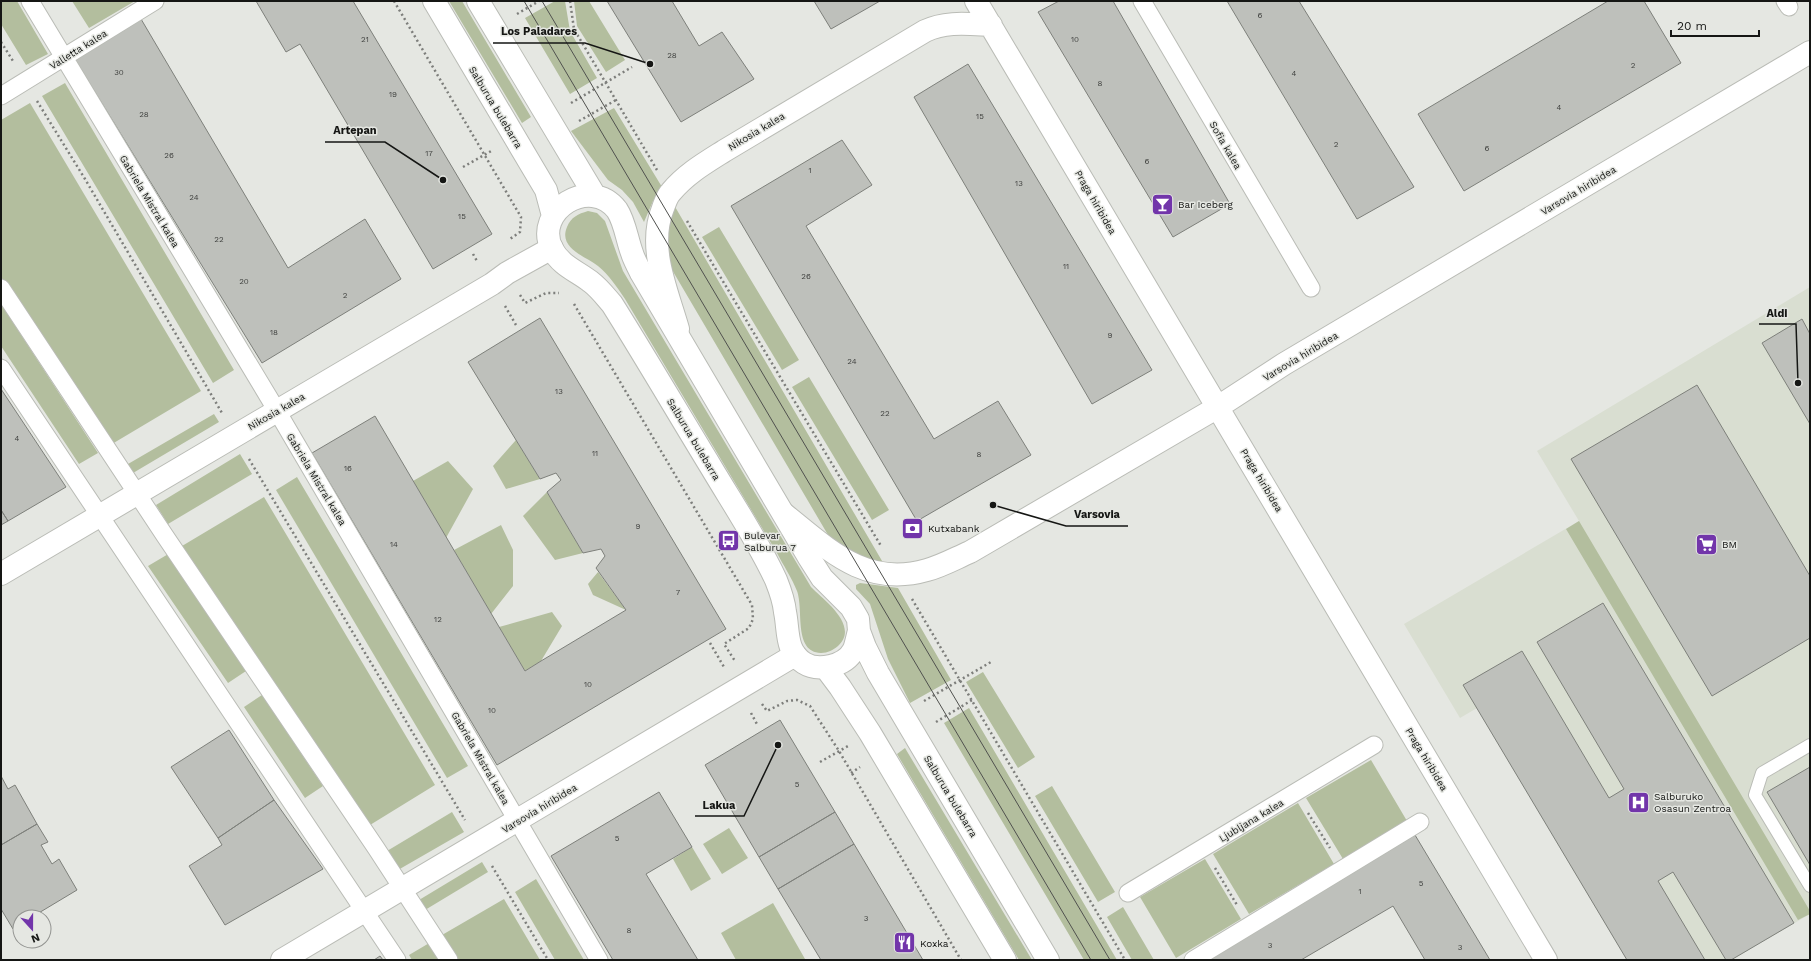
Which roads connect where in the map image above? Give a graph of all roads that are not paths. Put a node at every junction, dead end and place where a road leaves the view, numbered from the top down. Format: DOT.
graph roads {
  1 [pos="30,1"];
  2 [pos="155,1"];
  3 [pos="434,1"];
  4 [pos="478,1"];
  5 [pos="976,1"];
  6 [pos="1142,1"];
  7 [pos="991,25"];
  8 [pos="1810,52"];
  9 [pos="64,58"];
  10 [pos="1,96"];
  11 [pos="594,196"];
  12 [pos="553,216"];
  13 [pos="552,248"];
  14 [pos="1,288"];
  15 [pos="1311,288"];
  16 [pos="683,343"];
  17 [pos="1,368"];
  18 [pos="1218,407"];
  19 [pos="277,411"];
  20 [pos="137,492"];
  21 [pos="783,513"];
  22 [pos="99,515"];
  23 [pos="1,574"];
  24 [pos="858,631"];
  25 [pos="795,655"];
  26 [pos="824,667"];
  27 [pos="1374,745"];
  28 [pos="1810,745"];
  29 [pos="518,820"];
  30 [pos="1420,822"];
  31 [pos="1810,886"];
  32 [pos="402,890"];
  33 [pos="1128,893"];
  34 [pos="366,910"];
  35 [pos="282,960"];
  36 [pos="398,960"];
  37 [pos="449,960"];
  38 [pos="599,960"];
  39 [pos="1005,960"];
  40 [pos="1048,960"];
  41 [pos="1193,960"];
  42 [pos="1546,960"];
  1 -- 9 [label="street, Gabriela Mistral kalea"];
  2 -- 9 [label="street, Valletta kalea"];
  3 -- 12 [label="street, Salburua bulebarra"];
  4 -- 11 [label="street, Salburua bulebarra"];
  5 -- 7 [label="street, Praga hiribidea"];
  6 -- 15 [label="street, Sofia kalea"];
  7 -- 16 [label="street, Nikosia kalea"];
  7 -- 18 [label="street, Praga hiribidea"];
  8 -- 18 [label="street, Varsovia hiribidea"];
  9 -- 10 [label="street, Valletta kalea"];
  9 -- 19 [label="street, Gabriela Mistral kalea"];
  11 -- 12 [label="street"];
  11 -- 16 [label="street, Salburua bulebarra"];
  12 -- 13 [label="street, Salburua bulebarra"];
  13 -- 19 [label="street, Nikosia kalea"];
  13 -- 25 [label="street, Salburua bulebarra"];
  14 -- 20 [label="street"];
  16 -- 21 [label="street, Salburua bulebarra"];
  17 -- 22 [label="street"];
  18 -- 21 [label="street, Varsovia hiribidea"];
  18 -- 42 [label="street, Praga hiribidea"];
  19 -- 20 [label="street, Nikosia kalea"];
  19 -- 29 [label="street, Gabriela Mistral kalea"];
  20 -- 22 [label="street, Nikosia kalea"];
  20 -- 32 [label="street"];
  21 -- 24 [label="street, Salburua bulebarra"];
  22 -- 23 [label="street, Nikosia kalea"];
  22 -- 34 [label="street"];
  24 -- 26 [label="street, Salburua bulebarra"];
  24 -- 40 [label="street, Salburua bulebarra"];
  25 -- 26 [label="street, Salburua bulebarra"];
  25 -- 29 [label="street, Varsovia hiribidea"];
  26 -- 39 [label="street"];
  27 -- 33 [label="street, Ljubljana kalea"];
  28 -- 31 [label="lane"];
  29 -- 32 [label="street, Varsovia hiribidea"];
  29 -- 38 [label="street, Gabriela Mistral kalea"];
  30 -- 41 [label="street"];
  32 -- 34 [label="street, Varsovia hiribidea"];
  32 -- 37 [label="street"];
  34 -- 35 [label="street, Varsovia hiribidea"];
  34 -- 36 [label="street"];
}
